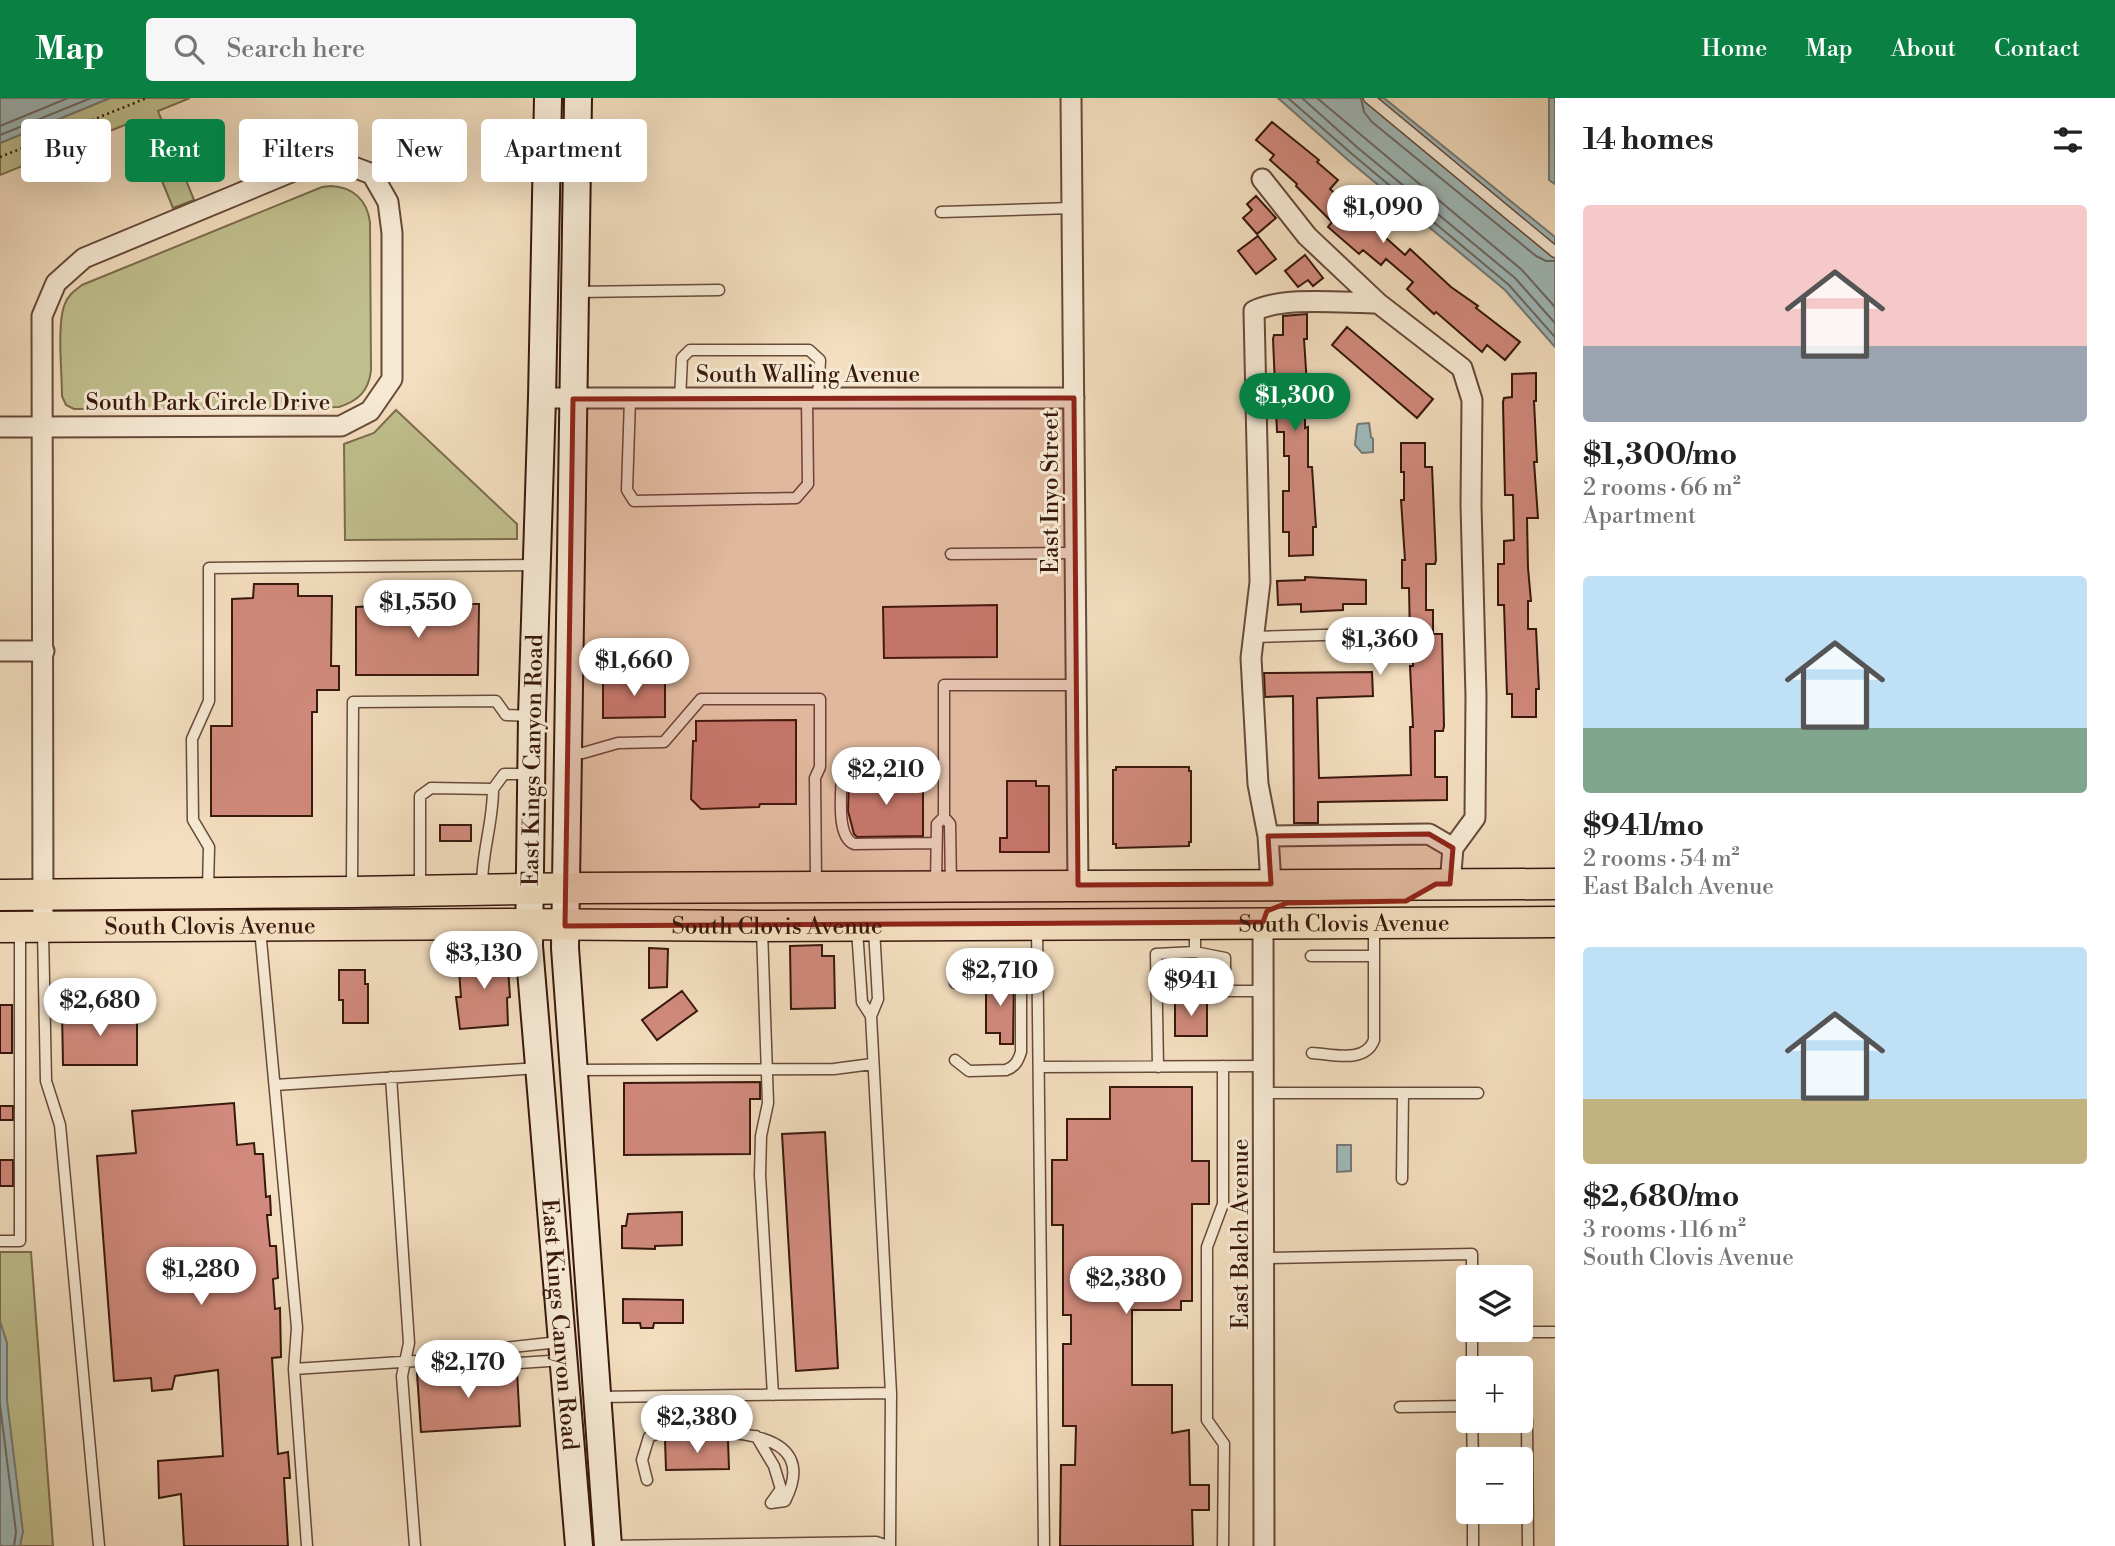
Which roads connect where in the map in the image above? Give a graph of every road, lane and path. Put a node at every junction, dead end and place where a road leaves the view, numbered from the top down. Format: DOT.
graph roads {
  1 [pos="147,98"];
  2 [pos="548,98"];
  3 [pos="578,98"];
  4 [pos="1071,98"];
  5 [pos="1368,98"];
  6 [pos="0,157"];
  7 [pos="1262,180"];
  8 [pos="1072,208"];
  9 [pos="941,212"];
  10 [pos="1555,252"];
  11 [pos="719,290"];
  12 [pos="573,292"];
  13 [pos="1378,303"];
  14 [pos="542,398"];
  15 [pos="1074,398"];
  16 [pos="573,399"];
  17 [pos="630,399"];
  18 [pos="680,399"];
  19 [pos="812,399"];
  20 [pos="0,427"];
  21 [pos="42,427"];
  22 [pos="1075,553"];
  23 [pos="951,554"];
  24 [pos="537,565"];
  25 [pos="1356,634"];
  26 [pos="1254,637"];
  27 [pos="0,651"];
  28 [pos="44,651"];
  29 [pos="1076,685"];
  30 [pos="531,716"];
  31 [pos="568,753"];
  32 [pos="860,755"];
  33 [pos="530,774"];
  34 [pos="493,789"];
  35 [pos="944,817"];
  36 [pos="1269,836"];
  37 [pos="936,843"];
  38 [pos="1453,848"];
  39 [pos="1271,884"];
  40 [pos="1443,884"];
  41 [pos="1555,884"];
  42 [pos="943,885"];
  43 [pos="1078,885"];
  44 [pos="816,886"];
  45 [pos="565,888"];
  46 [pos="529,889"];
  47 [pos="482,890"];
  48 [pos="420,891"];
  49 [pos="352,892"];
  50 [pos="208,893"];
  51 [pos="43,894"];
  52 [pos="0,895"];
  53 [pos="1555,902"];
  54 [pos="1263,922"];
  55 [pos="1374,922"];
  56 [pos="1522,922"];
  57 [pos="1555,922"];
  58 [pos="1037,923"];
  59 [pos="1195,923"];
  60 [pos="529,925"];
  61 [pos="865,925"];
  62 [pos="260,926"];
  63 [pos="565,926"];
  64 [pos="762,926"];
  65 [pos="969,926"];
  66 [pos="21,927"];
  67 [pos="1195,952"];
  68 [pos="1311,956"];
  69 [pos="1374,956"];
  70 [pos="955,983"];
  71 [pos="1157,991"];
  72 [pos="1224,991"];
  73 [pos="1263,991"];
  74 [pos="871,1016"];
  75 [pos="1312,1053"];
  76 [pos="955,1060"];
  77 [pos="872,1064"];
  78 [pos="1223,1066"];
  79 [pos="1264,1066"];
  80 [pos="1039,1067"];
  81 [pos="1158,1067"];
  82 [pos="539,1068"];
  83 [pos="768,1069"];
  84 [pos="574,1070"];
  85 [pos="391,1077"];
  86 [pos="275,1085"];
  87 [pos="1264,1093"];
  88 [pos="1404,1093"];
  89 [pos="1478,1093"];
  90 [pos="1402,1179"];
  91 [pos="0,1241"];
  92 [pos="1265,1258"];
  93 [pos="1472,1265"];
  94 [pos="1533,1332"];
  95 [pos="1555,1332"];
  96 [pos="564,1351"];
  97 [pos="493,1356"];
  98 [pos="406,1362"];
  99 [pos="294,1369"];
  100 [pos="891,1393"];
  101 [pos="773,1395"];
  102 [pos="597,1397"];
  103 [pos="1456,1406"];
  104 [pos="1400,1407"];
  105 [pos="1527,1433"];
  106 [pos="756,1436"];
  107 [pos="647,1480"];
  108 [pos="1473,1524"];
  109 [pos="99,1546"];
  110 [pos="307,1546"];
  111 [pos="415,1546"];
  112 [pos="579,1546"];
  113 [pos="608,1546"];
  114 [pos="889,1546"];
  115 [pos="1044,1546"];
  116 [pos="1223,1546"];
  117 [pos="1264,1546"];
  118 [pos="1473,1546"];
  119 [pos="1528,1546"];
  1 -- 6 [label="path"];
  2 -- 14 [label="main road, East Kings Canyon Road"];
  3 -- 12 [label="main road, East Kings Canyon Road"];
  4 -- 8 [label="street, East Inyo Street"];
  5 -- 10 [label="lane"];
  7 -- 13 [label="street"];
  8 -- 9 [label="lane"];
  8 -- 15 [label="street, East Inyo Street"];
  11 -- 12 [label="lane"];
  12 -- 16 [label="main road, East Kings Canyon Road"];
  13 -- 26 [label="street"];
  13 -- 38 [label="street"];
  14 -- 16 [label="street, South Walling Avenue"];
  14 -- 24 [label="main road, East Kings Canyon Road"];
  15 -- 19 [label="street, South Walling Avenue"];
  15 -- 22 [label="street, East Inyo Street"];
  16 -- 17 [label="street, South Walling Avenue"];
  16 -- 31 [label="main road, East Kings Canyon Road"];
  17 -- 18 [label="street, South Walling Avenue"];
  17 -- 19 [label="lane"];
  18 -- 19 [label="street, South Walling Avenue"];
  18 -- 19 [label="lane"];
  20 -- 21 [label="street, South Park Circle Drive"];
  21 -- 21 [label="street, South Park Circle Drive"];
  21 -- 28 [label="street"];
  22 -- 23 [label="lane"];
  22 -- 29 [label="street, East Inyo Street"];
  24 -- 30 [label="main road, East Kings Canyon Road"];
  24 -- 50 [label="lane"];
  25 -- 26 [label="lane"];
  26 -- 36 [label="street"];
  27 -- 28 [label="street"];
  28 -- 51 [label="street"];
  29 -- 35 [label="lane"];
  29 -- 43 [label="street, East Inyo Street"];
  30 -- 33 [label="main road, East Kings Canyon Road"];
  30 -- 49 [label="lane"];
  31 -- 44 [label="lane"];
  31 -- 45 [label="main road, East Kings Canyon Road"];
  32 -- 37 [label="lane"];
  33 -- 34 [label="lane"];
  33 -- 46 [label="main road, East Kings Canyon Road"];
  34 -- 47 [label="lane"];
  34 -- 48 [label="lane"];
  35 -- 37 [label="lane"];
  35 -- 42 [label="lane"];
  36 -- 38 [label="street"];
  36 -- 39 [label="street"];
  37 -- 42 [label="lane"];
  38 -- 40 [label="street"];
  39 -- 40 [label="main road, South Clovis Avenue"];
  39 -- 43 [label="main road, South Clovis Avenue"];
  40 -- 41 [label="main road, South Clovis Avenue"];
  40 -- 54 [label="main road"];
  42 -- 43 [label="main road, South Clovis Avenue"];
  42 -- 44 [label="main road, South Clovis Avenue"];
  42 -- 61 [label="main road"];
  43 -- 65 [label="main road"];
  44 -- 45 [label="main road, South Clovis Avenue"];
  45 -- 46 [label="main road, South Clovis Avenue"];
  45 -- 63 [label="main road, East Kings Canyon Road"];
  46 -- 47 [label="main road, South Clovis Avenue"];
  46 -- 60 [label="main road, East Kings Canyon Road"];
  47 -- 48 [label="main road, South Clovis Avenue"];
  48 -- 49 [label="main road, South Clovis Avenue"];
  49 -- 50 [label="main road, South Clovis Avenue"];
  50 -- 51 [label="main road, South Clovis Avenue"];
  51 -- 52 [label="main road, South Clovis Avenue"];
  51 -- 66 [label="street"];
  53 -- 56 [label="main road"];
  54 -- 55 [label="main road, South Clovis Avenue"];
  54 -- 59 [label="main road, South Clovis Avenue"];
  54 -- 73 [label="street, East Balch Avenue"];
  55 -- 56 [label="main road, South Clovis Avenue"];
  55 -- 69 [label="lane"];
  56 -- 57 [label="main road, South Clovis Avenue"];
  58 -- 59 [label="main road, South Clovis Avenue"];
  58 -- 65 [label="main road, South Clovis Avenue"];
  58 -- 80 [label="lane"];
  59 -- 67 [label="lane"];
  60 -- 62 [label="main road, South Clovis Avenue"];
  60 -- 63 [label="main road, South Clovis Avenue"];
  60 -- 82 [label="main road, East Kings Canyon Road"];
  61 -- 64 [label="main road, South Clovis Avenue"];
  61 -- 65 [label="main road, South Clovis Avenue"];
  61 -- 74 [label="lane"];
  61 -- 74 [label="lane"];
  62 -- 66 [label="main road, South Clovis Avenue"];
  62 -- 86 [label="lane"];
  63 -- 64 [label="main road, South Clovis Avenue"];
  63 -- 84 [label="main road, East Kings Canyon Road"];
  64 -- 83 [label="lane"];
  66 -- 91 [label="lane"];
  66 -- 109 [label="lane"];
  67 -- 71 [label="lane"];
  67 -- 72 [label="lane"];
  68 -- 69 [label="lane"];
  69 -- 75 [label="lane"];
  70 -- 76 [label="lane"];
  71 -- 72 [label="lane"];
  71 -- 81 [label="lane"];
  72 -- 73 [label="lane"];
  73 -- 79 [label="street, East Balch Avenue"];
  74 -- 77 [label="lane"];
  77 -- 83 [label="lane"];
  77 -- 100 [label="lane"];
  78 -- 79 [label="lane"];
  78 -- 81 [label="lane"];
  78 -- 116 [label="lane"];
  79 -- 87 [label="street, East Balch Avenue"];
  80 -- 81 [label="lane"];
  80 -- 115 [label="lane"];
  82 -- 85 [label="lane"];
  82 -- 96 [label="main road, East Kings Canyon Road"];
  83 -- 84 [label="lane"];
  83 -- 101 [label="lane"];
  84 -- 102 [label="main road, East Kings Canyon Road"];
  85 -- 86 [label="lane"];
  85 -- 98 [label="lane"];
  86 -- 99 [label="lane"];
  87 -- 88 [label="lane"];
  87 -- 92 [label="street, East Balch Avenue"];
  88 -- 89 [label="lane"];
  88 -- 90 [label="lane"];
  92 -- 93 [label="lane"];
  92 -- 117 [label="street, East Balch Avenue"];
  94 -- 95 [label="lane"];
  96 -- 97 [label="lane"];
  96 -- 97 [label="lane"];
  96 -- 112 [label="main road, East Kings Canyon Road"];
  96 -- 113 [label="main road"];
  97 -- 98 [label="lane"];
  98 -- 99 [label="lane"];
  98 -- 111 [label="lane"];
  99 -- 110 [label="lane"];
  100 -- 101 [label="lane"];
  100 -- 114 [label="lane"];
  101 -- 102 [label="lane"];
  102 -- 113 [label="main road, East Kings Canyon Road"];
  103 -- 104 [label="lane"];
  105 -- 119 [label="lane"];
  106 -- 106 [label="lane"];
  106 -- 107 [label="lane"];
  108 -- 118 [label="lane"];
  113 -- 114 [label="lane"];
}
